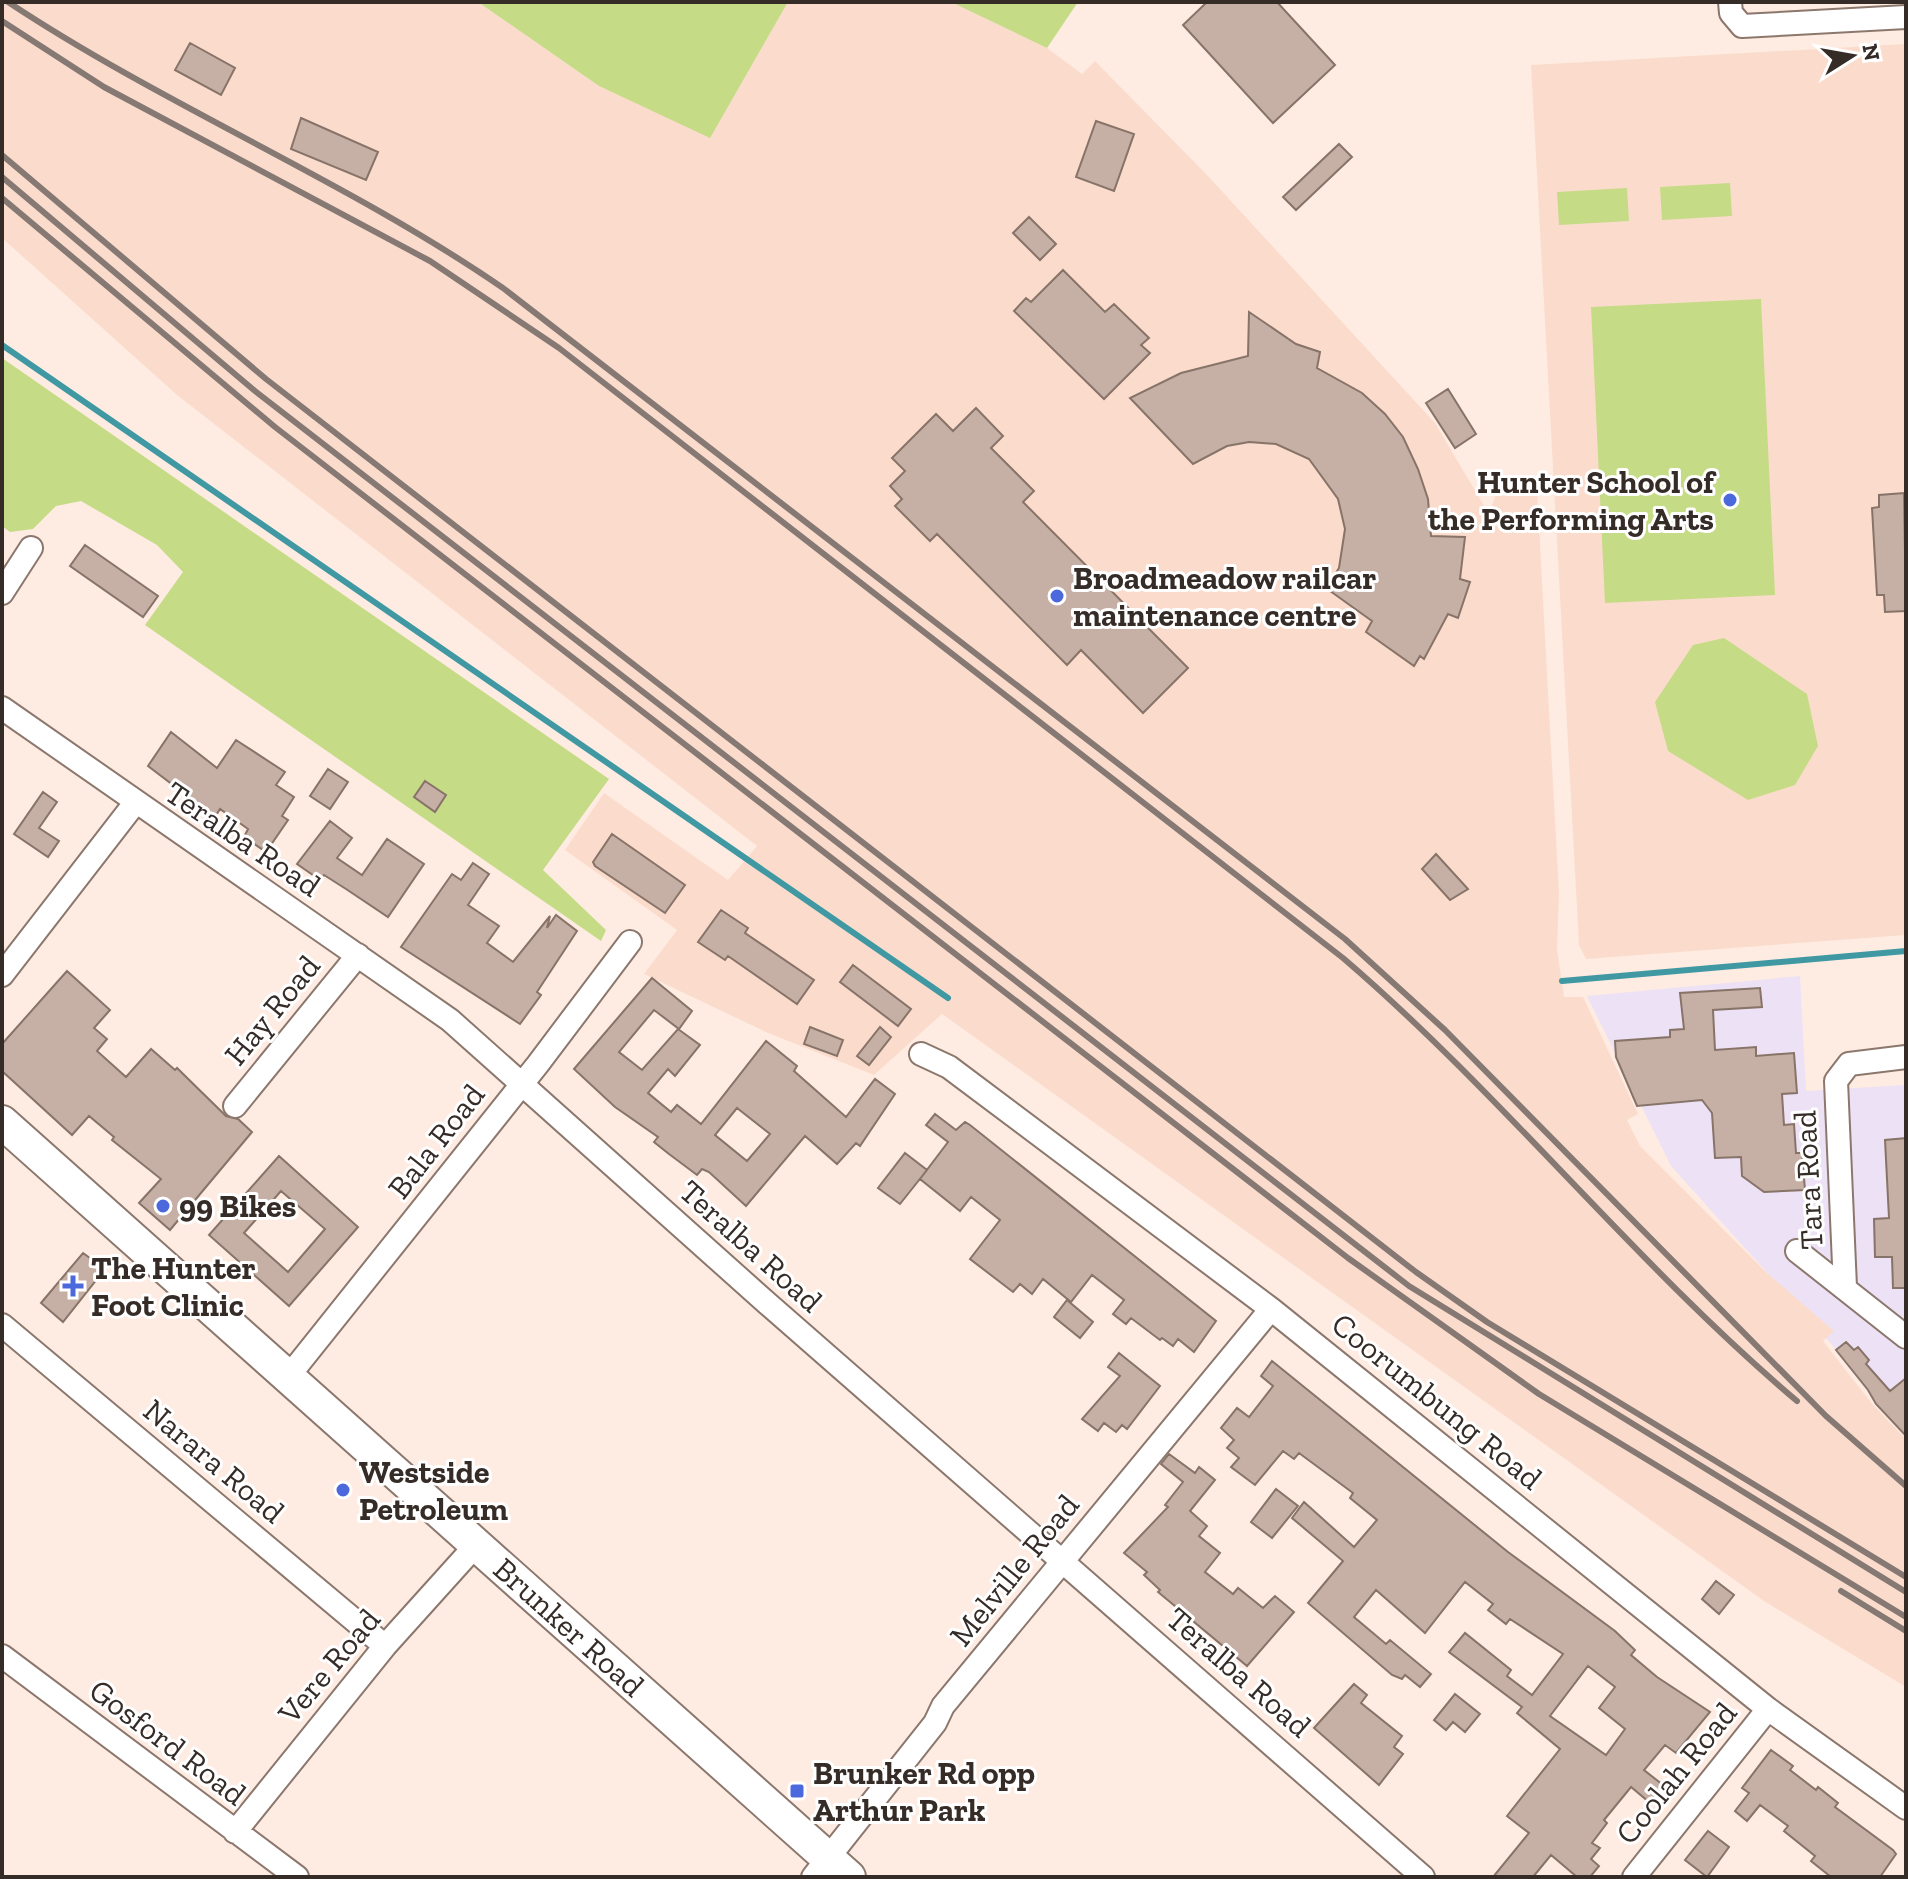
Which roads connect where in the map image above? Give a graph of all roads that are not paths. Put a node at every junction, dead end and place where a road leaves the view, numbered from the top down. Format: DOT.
graph roads {
  1 [pos="1730,8"];
  2 [pos="1906,17"];
  3 [pos="31,548"];
  4 [pos="2,593"];
  5 [pos="2,708"];
  6 [pos="135,803"];
  7 [pos="630,942"];
  8 [pos="358,955"];
  9 [pos="2,975"];
  10 [pos="921,1054"];
  11 [pos="1906,1057"];
  12 [pos="522,1084"];
  13 [pos="235,1106"];
  14 [pos="3,1124"];
  15 [pos="1797,1251"];
  16 [pos="1845,1287"];
  17 [pos="1271,1309"];
  18 [pos="2,1325"];
  19 [pos="1906,1337"];
  20 [pos="288,1377"];
  21 [pos="476,1545"];
  22 [pos="1063,1561"];
  23 [pos="385,1646"];
  24 [pos="2,1656"];
  25 [pos="1768,1709"];
  26 [pos="1906,1808"];
  27 [pos="235,1832"];
  28 [pos="830,1871"];
  29 [pos="297,1877"];
  30 [pos="1423,1877"];
  31 [pos="1634,1877"];
  1 -- 2 [label="street"];
  3 -- 4 [label="street"];
  5 -- 6 [label="street, Teralba Road"];
  6 -- 8 [label="street, Teralba Road"];
  6 -- 9 [label="street"];
  7 -- 12 [label="street, Bala Road"];
  8 -- 12 [label="street, Teralba Road"];
  8 -- 13 [label="street, Hay Road"];
  10 -- 17 [label="street, Coorumbung Road"];
  11 -- 16 [label="street, Tara Road"];
  12 -- 20 [label="street, Bala Road"];
  12 -- 22 [label="street, Teralba Road"];
  14 -- 20 [label="main road, Brunker Road"];
  15 -- 16 [label="street"];
  16 -- 19 [label="street"];
  17 -- 22 [label="street, Melville Road"];
  17 -- 25 [label="street, Coorumbung Road"];
  18 -- 23 [label="street, Narara Road"];
  20 -- 21 [label="main road, Brunker Road"];
  21 -- 23 [label="street, Vere Road"];
  21 -- 28 [label="main road, Brunker Road"];
  22 -- 28 [label="street, Melville Road"];
  22 -- 30 [label="street, Teralba Road"];
  23 -- 27 [label="street, Vere Road"];
  24 -- 27 [label="street, Gosford Road"];
  25 -- 26 [label="street, Coorumbung Road"];
  25 -- 31 [label="street, Coolah Road"];
  27 -- 29 [label="street, Gosford Road"];
}
